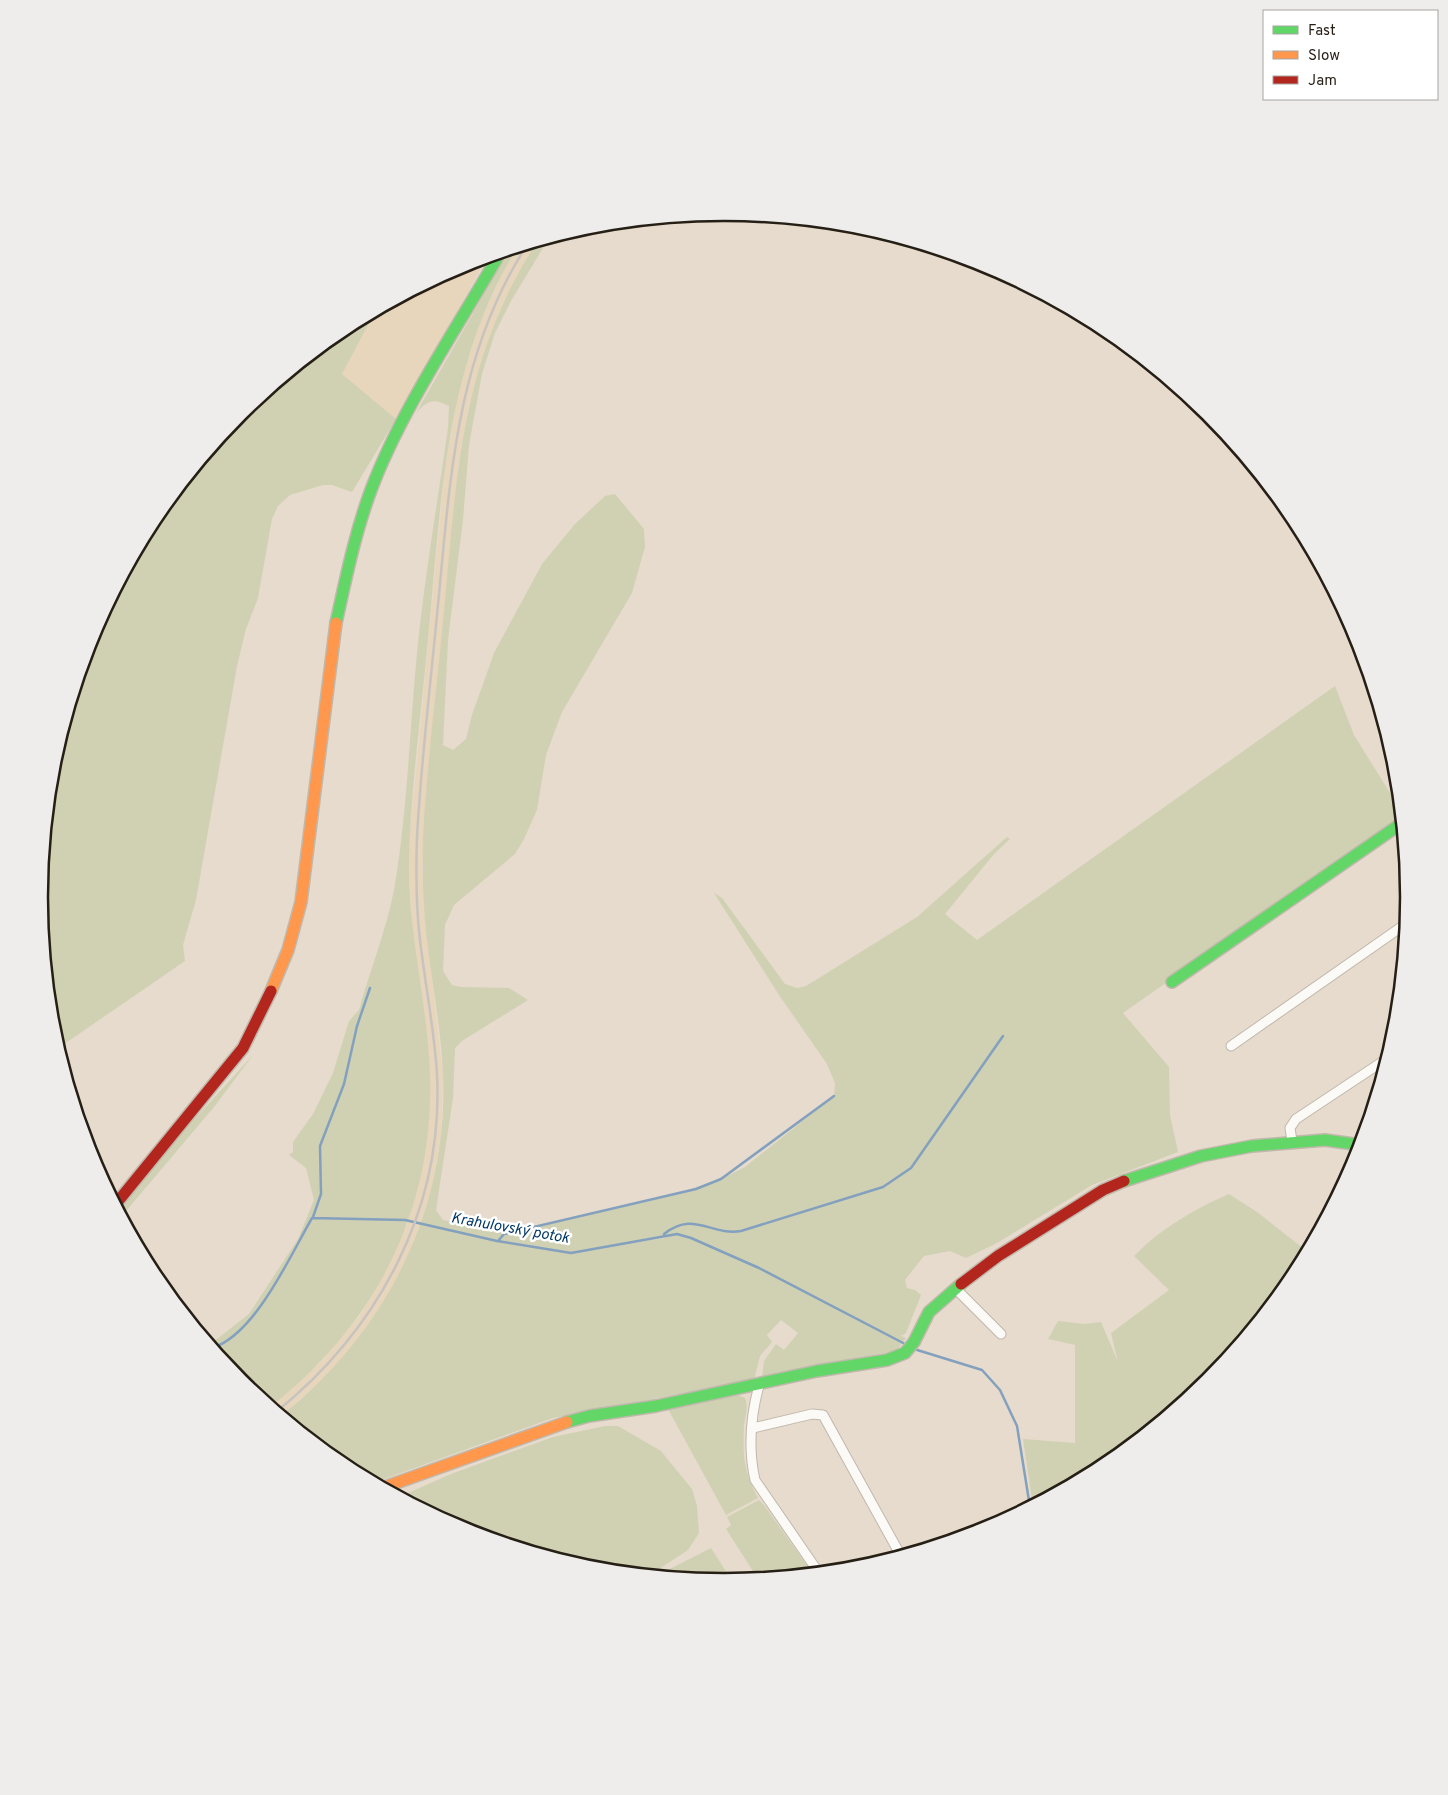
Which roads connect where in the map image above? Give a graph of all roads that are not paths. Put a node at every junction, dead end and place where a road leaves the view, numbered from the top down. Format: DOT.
graph roads {
  1 [pos="495,261"];
  2 [pos="1397,827"];
  3 [pos="1399,929"];
  4 [pos="1172,982"];
  5 [pos="1231,1046"];
  6 [pos="1379,1064"];
  7 [pos="1292,1141"];
  8 [pos="1354,1144"];
  9 [pos="119,1200"];
  10 [pos="955,1288"];
  11 [pos="1001,1334"];
  12 [pos="759,1385"];
  13 [pos="753,1428"];
  14 [pos="390,1485"];
  15 [pos="898,1551"];
  16 [pos="815,1567"];
  1 -- 9 [label="street"];
  2 -- 4 [label="street"];
  3 -- 5 [label="street"];
  6 -- 7 [label="street"];
  7 -- 8 [label="street"];
  7 -- 10 [label="street"];
  10 -- 11 [label="street"];
  10 -- 12 [label="street"];
  12 -- 13 [label="street"];
  12 -- 14 [label="street"];
  13 -- 15 [label="street"];
  13 -- 16 [label="street"];
}
